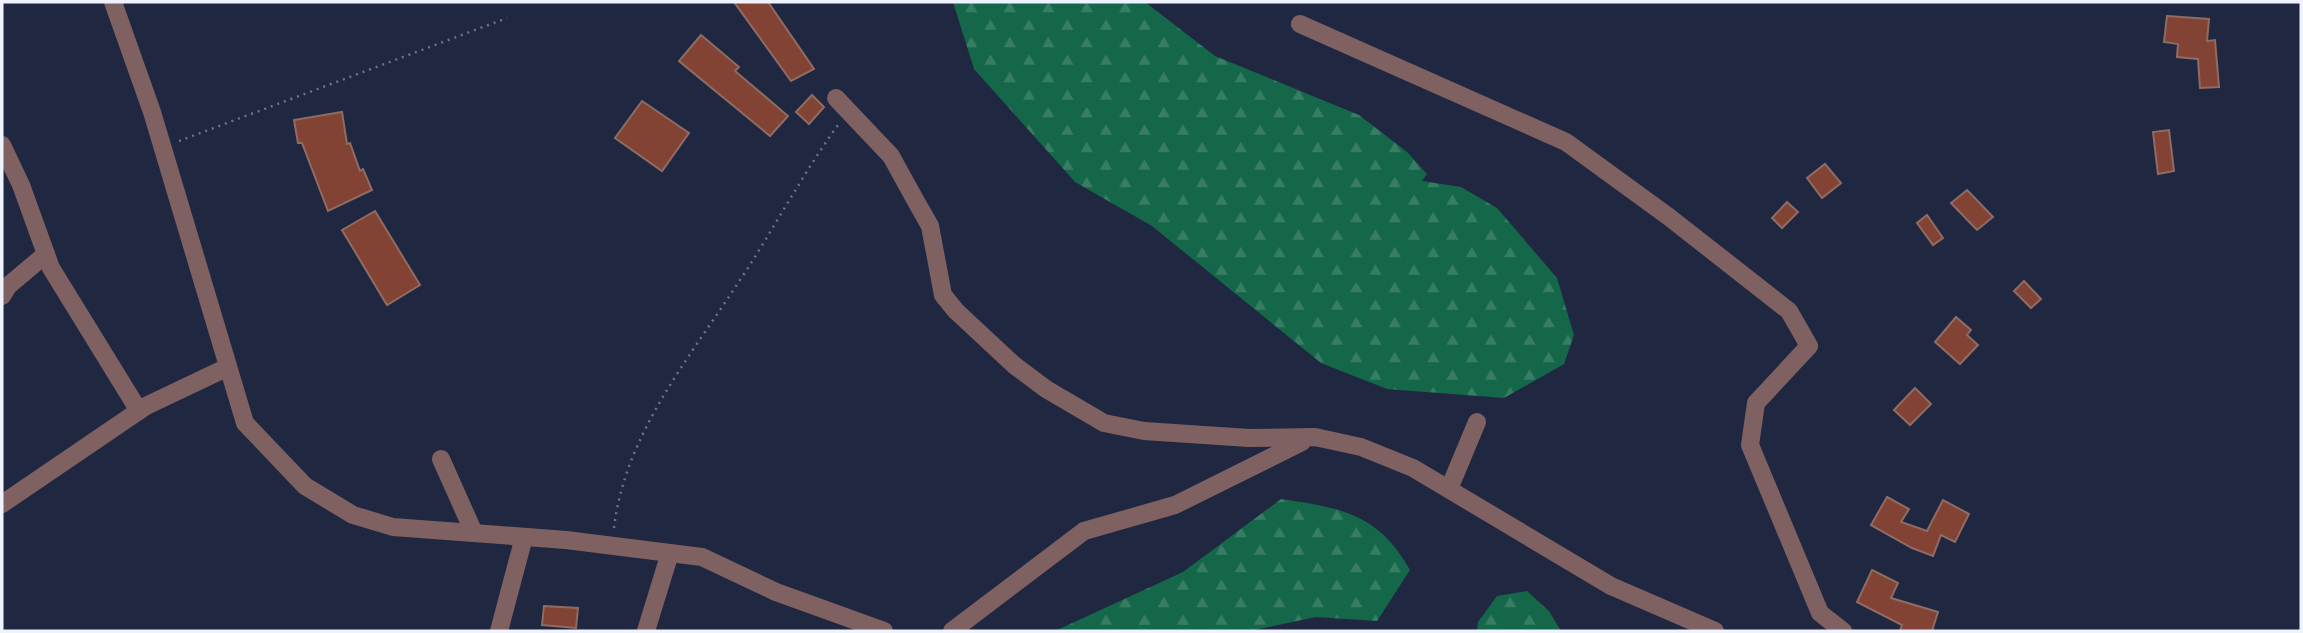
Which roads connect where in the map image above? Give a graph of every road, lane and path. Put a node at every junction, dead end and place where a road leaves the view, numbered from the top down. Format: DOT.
graph roads {
  1 [pos="117,3"];
  2 [pos="507,18"];
  3 [pos="1300,24"];
  4 [pos="836,97"];
  5 [pos="849,111"];
  6 [pos="2,145"];
  7 [pos="163,147"];
  8 [pos="46,254"];
  9 [pos="2,296"];
  10 [pos="228,368"];
  11 [pos="139,411"];
  12 [pos="1477,422"];
  13 [pos="1315,438"];
  14 [pos="441,459"];
  15 [pos="1449,489"];
  16 [pos="2,504"];
  17 [pos="474,533"];
  18 [pos="524,537"];
  19 [pos="612,546"];
  20 [pos="670,553"];
  21 [pos="499,631"];
  22 [pos="646,631"];
  23 [pos="884,631"];
  24 [pos="952,631"];
  25 [pos="1715,631"];
  26 [pos="1843,631"];
  1 -- 7 [label="street"];
  2 -- 7 [label="path"];
  3 -- 26 [label="street"];
  4 -- 5 [label="street"];
  5 -- 13 [label="street"];
  5 -- 19 [label="path"];
  6 -- 8 [label="street"];
  7 -- 10 [label="street"];
  8 -- 9 [label="street"];
  8 -- 11 [label="street"];
  10 -- 11 [label="street"];
  10 -- 17 [label="street"];
  11 -- 16 [label="street"];
  12 -- 15 [label="street"];
  13 -- 15 [label="street"];
  13 -- 24 [label="street"];
  14 -- 17 [label="street"];
  15 -- 25 [label="street"];
  17 -- 18 [label="street"];
  18 -- 19 [label="street"];
  18 -- 21 [label="street"];
  19 -- 20 [label="street"];
  20 -- 22 [label="street"];
  20 -- 23 [label="street"];
}
